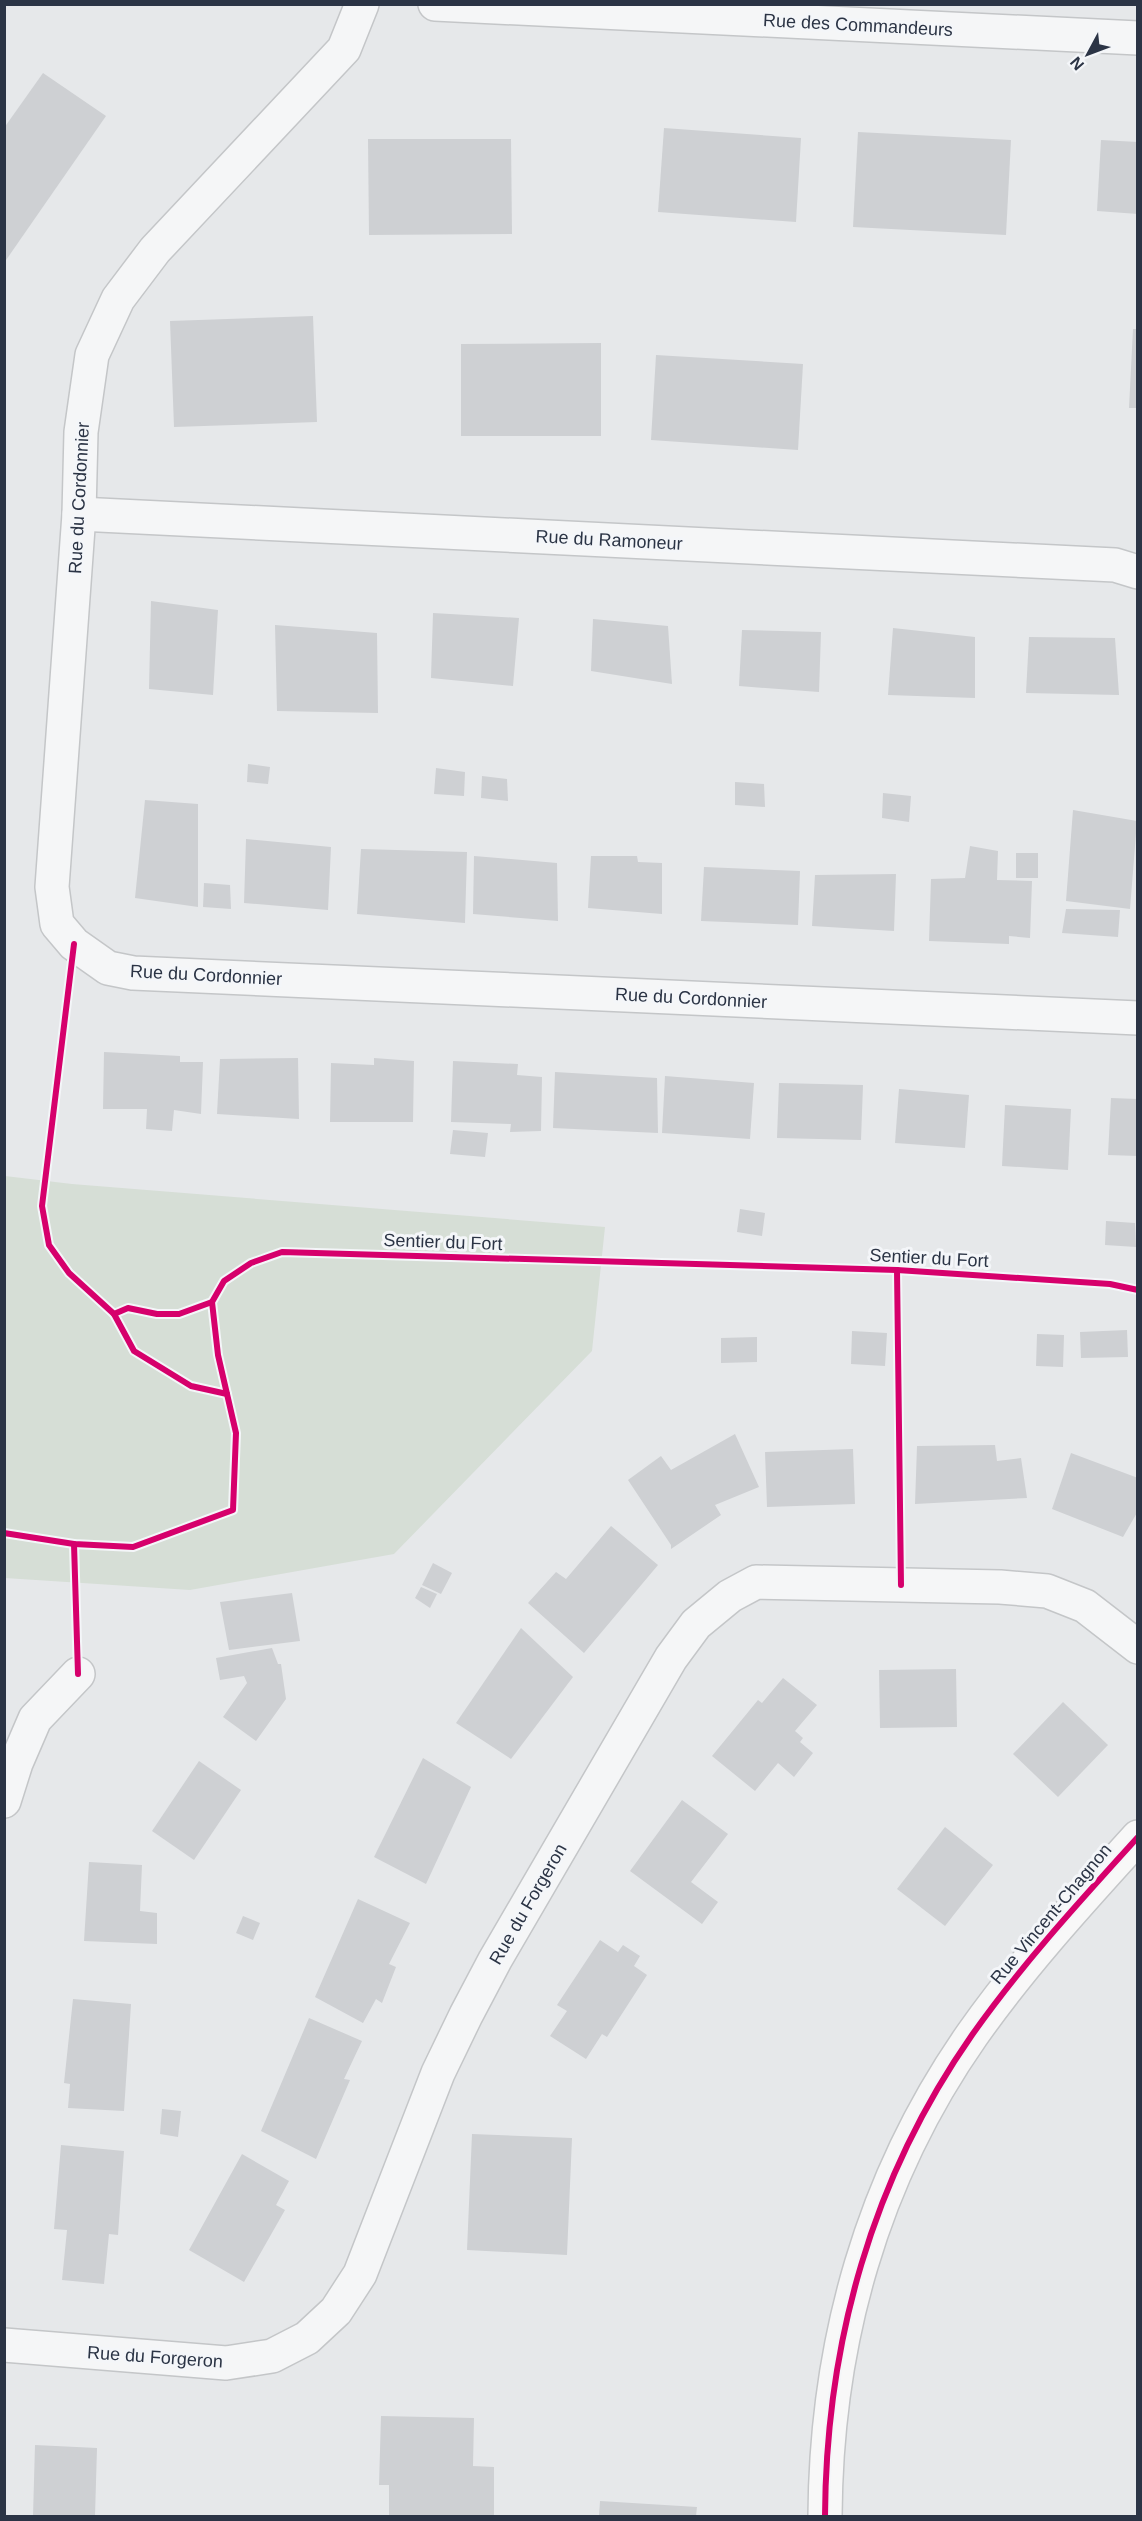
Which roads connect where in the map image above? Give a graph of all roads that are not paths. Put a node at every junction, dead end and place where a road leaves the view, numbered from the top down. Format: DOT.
graph roads {
  1 [pos="362,4"];
  2 [pos="435,4"];
  3 [pos="1137,38"];
  4 [pos="79,514"];
  5 [pos="1137,572"];
  6 [pos="1137,1018"];
  7 [pos="1137,1647"];
  8 [pos="78,1674"];
  9 [pos="4,1801"];
  10 [pos="1137,1837"];
  11 [pos="4,2345"];
  12 [pos="825,2517"];
  1 -- 4 [label="street, Rue du Cordonnier"];
  2 -- 3 [label="street, Rue des Commandeurs"];
  4 -- 5 [label="street, Rue du Ramoneur"];
  4 -- 6 [label="street, Rue du Cordonnier"];
  7 -- 11 [label="street, Rue du Forgeron"];
  8 -- 9 [label="street"];
  10 -- 12 [label="street, Rue Vincent-Chagnon"];
}
